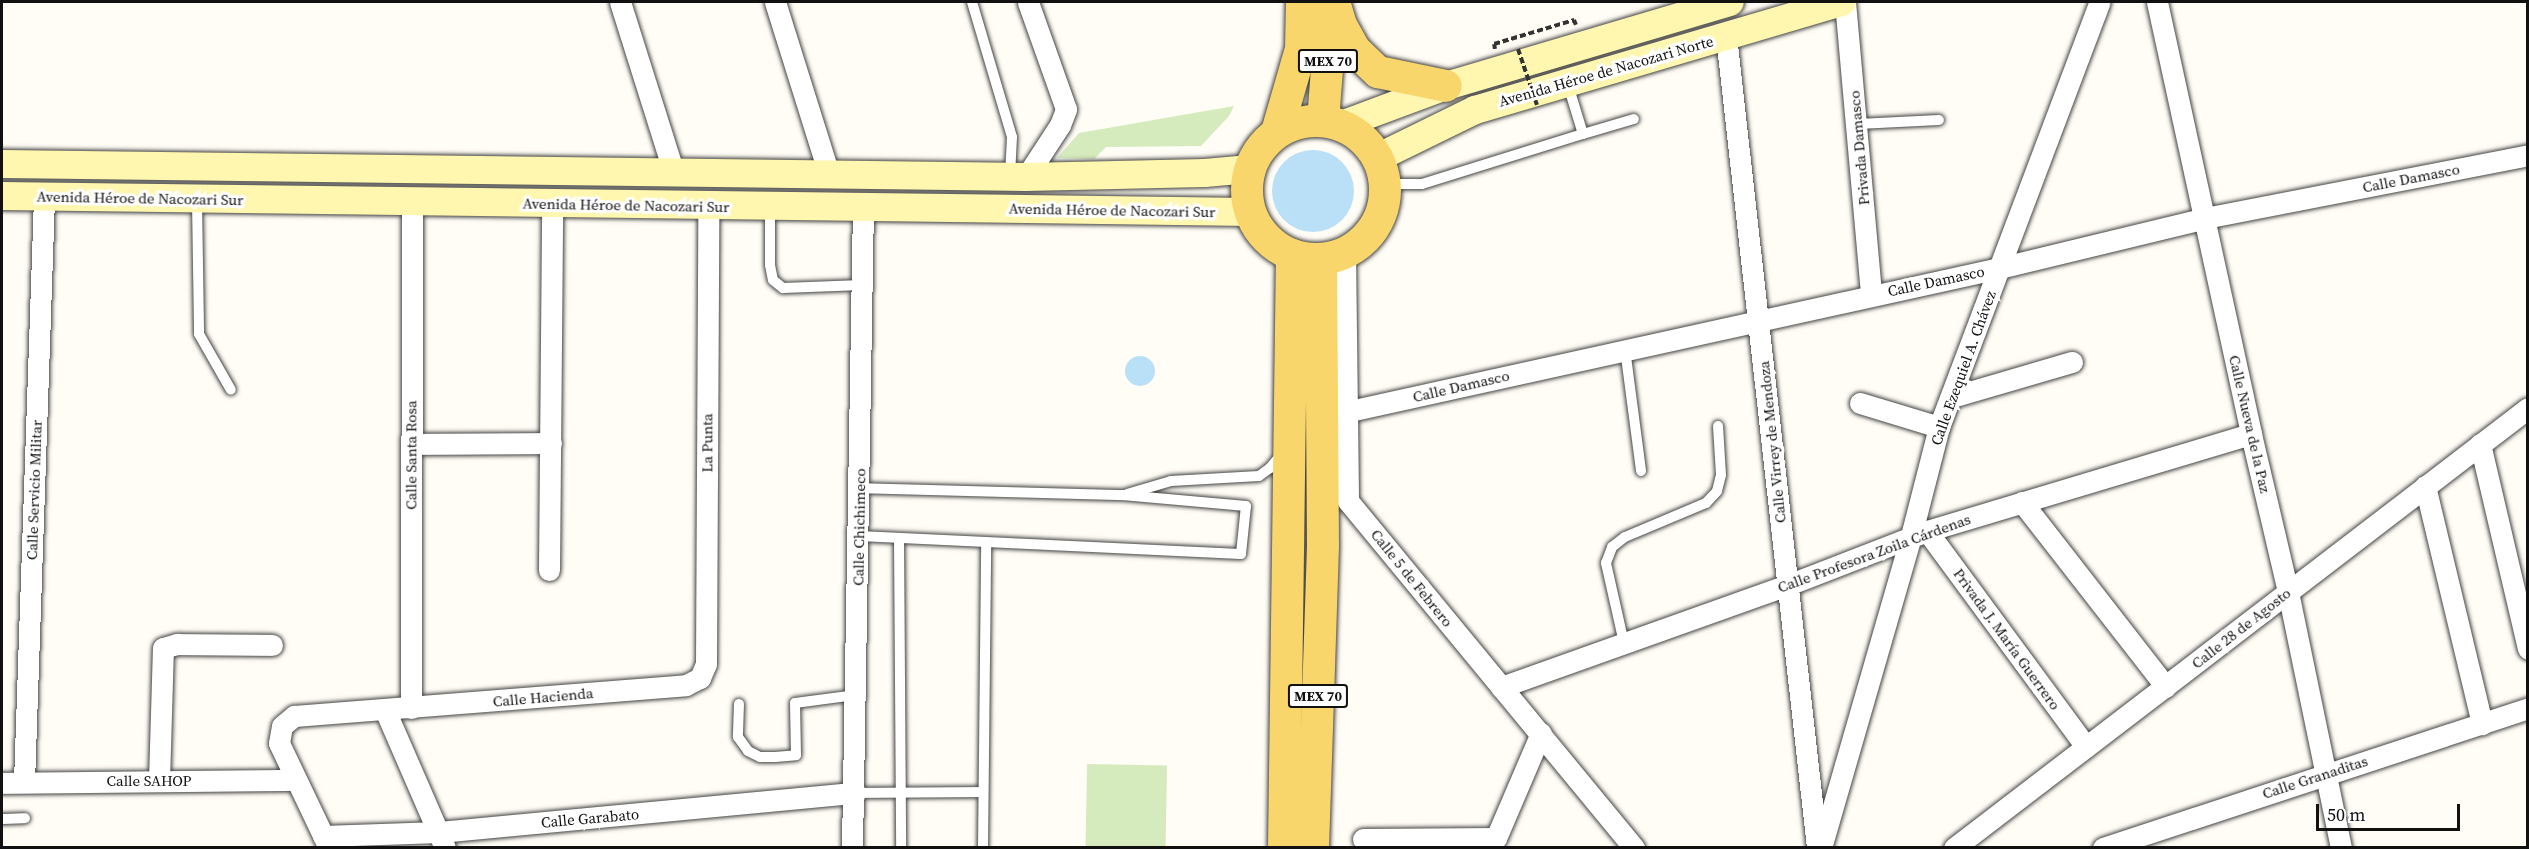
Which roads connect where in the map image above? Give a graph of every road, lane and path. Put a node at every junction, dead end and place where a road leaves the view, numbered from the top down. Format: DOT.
graph roads {
  1 [pos="620,2"];
  2 [pos="775,2"];
  3 [pos="972,2"];
  4 [pos="1302,2"];
  5 [pos="1333,2"];
  6 [pos="1730,2"];
  7 [pos="1843,2"];
  8 [pos="2100,2"];
  9 [pos="2157,2"];
  10 [pos="1035,3"];
  11 [pos="1726,36"];
  12 [pos="1518,49"];
  13 [pos="1567,83"];
  14 [pos="1446,86"];
  15 [pos="1537,105"];
  16 [pos="1634,119"];
  17 [pos="1939,120"];
  18 [pos="1332,123"];
  19 [pos="1858,124"];
  20 [pos="1277,132"];
  21 [pos="1583,134"];
  22 [pos="2528,155"];
  23 [pos="2,164"];
  24 [pos="1250,169"];
  25 [pos="1381,171"];
  26 [pos="674,173"];
  27 [pos="829,174"];
  28 [pos="1018,177"];
  29 [pos="2,196"];
  30 [pos="44,197"];
  31 [pos="197,199"];
  32 [pos="412,201"];
  33 [pos="552,204"];
  34 [pos="708,206"];
  35 [pos="770,207"];
  36 [pos="863,207"];
  37 [pos="1250,212"];
  38 [pos="2205,218"];
  39 [pos="1319,255"];
  40 [pos="1999,268"];
  41 [pos="862,285"];
  42 [pos="1871,295"];
  43 [pos="1758,320"];
  44 [pos="1625,349"];
  45 [pos="2072,362"];
  46 [pos="231,390"];
  47 [pos="1952,397"];
  48 [pos="1860,404"];
  49 [pos="2528,408"];
  50 [pos="1346,412"];
  51 [pos="1718,426"];
  52 [pos="1939,427"];
  53 [pos="2251,434"];
  54 [pos="551,443"];
  55 [pos="411,444"];
  56 [pos="2480,444"];
  57 [pos="1289,446"];
  58 [pos="1641,471"];
  59 [pos="2425,486"];
  60 [pos="859,488"];
  61 [pos="1122,495"];
  62 [pos="2022,502"];
  63 [pos="1919,534"];
  64 [pos="859,536"];
  65 [pos="899,538"];
  66 [pos="986,542"];
  67 [pos="549,570"];
  68 [pos="1788,585"];
  69 [pos="2288,592"];
  70 [pos="1624,643"];
  71 [pos="272,645"];
  72 [pos="2528,648"];
  73 [pos="700,678"];
  74 [pos="1501,687"];
  75 [pos="2166,687"];
  76 [pos="857,695"];
  77 [pos="739,704"];
  78 [pos="411,708"];
  79 [pos="2528,708"];
  80 [pos="385,710"];
  81 [pos="2482,724"];
  82 [pos="1540,733"];
  83 [pos="2086,747"];
  84 [pos="2325,773"];
  85 [pos="296,780"];
  86 [pos="159,781"];
  87 [pos="24,782"];
  88 [pos="2,783"];
  89 [pos="901,792"];
  90 [pos="983,792"];
  91 [pos="855,794"];
  92 [pos="25,818"];
  93 [pos="2,819"];
  94 [pos="1363,839"];
  95 [pos="442,840"];
  96 [pos="326,842"];
  97 [pos="852,848"];
  98 [pos="901,848"];
  99 [pos="983,848"];
  100 [pos="1284,848"];
  101 [pos="1313,848"];
  102 [pos="1634,848"];
  103 [pos="1819,848"];
  104 [pos="1954,848"];
  105 [pos="2103,848"];
  106 [pos="2341,848"];
  1 -- 26 [label="street"];
  2 -- 27 [label="street"];
  3 -- 28 [label="lane"];
  4 -- 20 [label="main road, MEX 70"];
  5 -- 14 [label="main road"];
  5 -- 18 [label="main road, MEX 70"];
  6 -- 14 [label="main road, Avenida Héroe de Nacozari Norte"];
  7 -- 11 [label="main road, Avenida Héroe de Nacozari Norte"];
  7 -- 19 [label="street, Privada Damasco"];
  8 -- 40 [label="street, Calle Ezequiel A. Chávez"];
  9 -- 38 [label="street, Calle Nueva de la Paz"];
  10 -- 28 [label="street"];
  11 -- 13 [label="main road, Avenida Héroe de Nacozari Norte"];
  11 -- 43 [label="street, Calle Virrey de Mendoza"];
  12 -- 15 [label="path, bridge"];
  13 -- 21 [label="lane"];
  13 -- 25 [label="main road, Avenida Héroe de Nacozari Norte"];
  14 -- 18 [label="main road, Avenida Héroe de Nacozari Norte"];
  16 -- 21 [label="lane"];
  17 -- 19 [label="lane"];
  18 -- 20 [label="main road, MEX 70"];
  18 -- 25 [label="main road"];
  19 -- 42 [label="street, Privada Damasco"];
  20 -- 24 [label="main road, MEX 70"];
  21 -- 25 [label="lane"];
  22 -- 38 [label="street, Calle Damasco"];
  23 -- 26 [label="main road, Avenida Héroe de Nacozari Sur"];
  24 -- 28 [label="main road, Avenida Héroe de Nacozari Sur"];
  24 -- 37 [label="main road, MEX 70"];
  25 -- 39 [label="main road"];
  26 -- 27 [label="main road, Avenida Héroe de Nacozari Sur"];
  27 -- 28 [label="main road, Avenida Héroe de Nacozari Sur"];
  29 -- 30 [label="main road, Avenida Héroe de Nacozari Sur"];
  30 -- 31 [label="main road, Avenida Héroe de Nacozari Sur"];
  30 -- 87 [label="street, Calle Servicio Militar"];
  31 -- 32 [label="main road, Avenida Héroe de Nacozari Sur"];
  31 -- 46 [label="lane"];
  32 -- 33 [label="main road, Avenida Héroe de Nacozari Sur"];
  32 -- 55 [label="street, Calle Santa Rosa"];
  33 -- 34 [label="main road, Avenida Héroe de Nacozari Sur"];
  33 -- 54 [label="street"];
  34 -- 35 [label="main road, Avenida Héroe de Nacozari Sur"];
  34 -- 73 [label="street, La Punta"];
  35 -- 36 [label="main road, Avenida Héroe de Nacozari Sur"];
  35 -- 41 [label="lane"];
  36 -- 37 [label="main road, Avenida Héroe de Nacozari Sur"];
  36 -- 41 [label="street, Calle Chichimeco"];
  37 -- 39 [label="main road, MEX 70"];
  38 -- 40 [label="street, Calle Damasco"];
  38 -- 53 [label="street, Calle Nueva de la Paz"];
  39 -- 50 [label="street, Calle 5 de Febrero"];
  39 -- 57 [label="main road, MEX 70"];
  39 -- 101 [label="main road, MEX 70"];
  40 -- 42 [label="street, Calle Damasco"];
  40 -- 47 [label="street, Calle Ezequiel A. Chávez"];
  41 -- 60 [label="street, Calle Chichimeco"];
  42 -- 43 [label="street, Calle Damasco"];
  43 -- 44 [label="street, Calle Damasco"];
  43 -- 68 [label="street, Calle Virrey de Mendoza"];
  44 -- 50 [label="street, Calle Damasco"];
  44 -- 58 [label="lane"];
  45 -- 47 [label="street"];
  47 -- 52 [label="street, Calle Ezequiel A. Chávez"];
  48 -- 52 [label="street"];
  49 -- 56 [label="street, Calle 28 de Agosto"];
  50 -- 74 [label="street, Calle 5 de Febrero"];
  51 -- 70 [label="lane"];
  52 -- 63 [label="street, Calle Ezequiel A. Chávez"];
  53 -- 62 [label="street, Calle Profesora Zoila Cárdenas"];
  53 -- 69 [label="street, Calle Nueva de la Paz"];
  54 -- 55 [label="street"];
  54 -- 67 [label="street"];
  55 -- 78 [label="street, Calle Santa Rosa"];
  56 -- 59 [label="street, Calle 28 de Agosto"];
  56 -- 72 [label="street"];
  57 -- 61 [label="lane"];
  57 -- 100 [label="main road, MEX 70"];
  59 -- 69 [label="street, Calle 28 de Agosto"];
  59 -- 81 [label="street"];
  60 -- 61 [label="lane"];
  60 -- 64 [label="street, Calle Chichimeco"];
  61 -- 66 [label="lane"];
  62 -- 63 [label="street, Calle Profesora Zoila Cárdenas"];
  62 -- 75 [label="street"];
  63 -- 68 [label="street, Calle Profesora Zoila Cárdenas"];
  63 -- 83 [label="street, Privada J. María Guerrero"];
  63 -- 103 [label="street, Calle Ezequiel A. Chávez"];
  64 -- 65 [label="lane"];
  64 -- 76 [label="street, Calle Chichimeco"];
  65 -- 66 [label="lane"];
  65 -- 89 [label="lane"];
  66 -- 90 [label="lane"];
  68 -- 70 [label="street, Calle Profesora Zoila Cárdenas"];
  68 -- 103 [label="street, Calle Virrey de Mendoza"];
  69 -- 75 [label="street, Calle 28 de Agosto"];
  69 -- 84 [label="street, Calle Nueva de la Paz"];
  70 -- 74 [label="street, Calle Profesora Zoila Cárdenas"];
  71 -- 86 [label="street"];
  73 -- 78 [label="street, Calle Hacienda"];
  74 -- 82 [label="street, Calle 5 de Febrero"];
  75 -- 83 [label="street, Calle 28 de Agosto"];
  76 -- 77 [label="lane"];
  76 -- 91 [label="street, Calle Chichimeco"];
  78 -- 80 [label="street, Calle Hacienda"];
  79 -- 81 [label="street, Calle Granaditas"];
  80 -- 85 [label="street, Calle Hacienda"];
  80 -- 95 [label="street"];
  81 -- 84 [label="street, Calle Granaditas"];
  82 -- 94 [label="street"];
  82 -- 102 [label="street, Calle 5 de Febrero"];
  83 -- 104 [label="street, Calle 28 de Agosto"];
  84 -- 105 [label="street, Calle Granaditas"];
  84 -- 106 [label="street, Calle Nueva de la Paz"];
  85 -- 86 [label="street, Calle SAHOP"];
  85 -- 96 [label="street"];
  86 -- 87 [label="street, Calle SAHOP"];
  87 -- 88 [label="street, Calle SAHOP"];
  89 -- 90 [label="lane"];
  89 -- 91 [label="lane"];
  89 -- 98 [label="lane"];
  90 -- 99 [label="lane"];
  91 -- 95 [label="street, Calle Garabato"];
  91 -- 97 [label="street, Calle Chichimeco"];
  92 -- 93 [label="lane"];
  95 -- 96 [label="street, Calle Garabato"];
}
